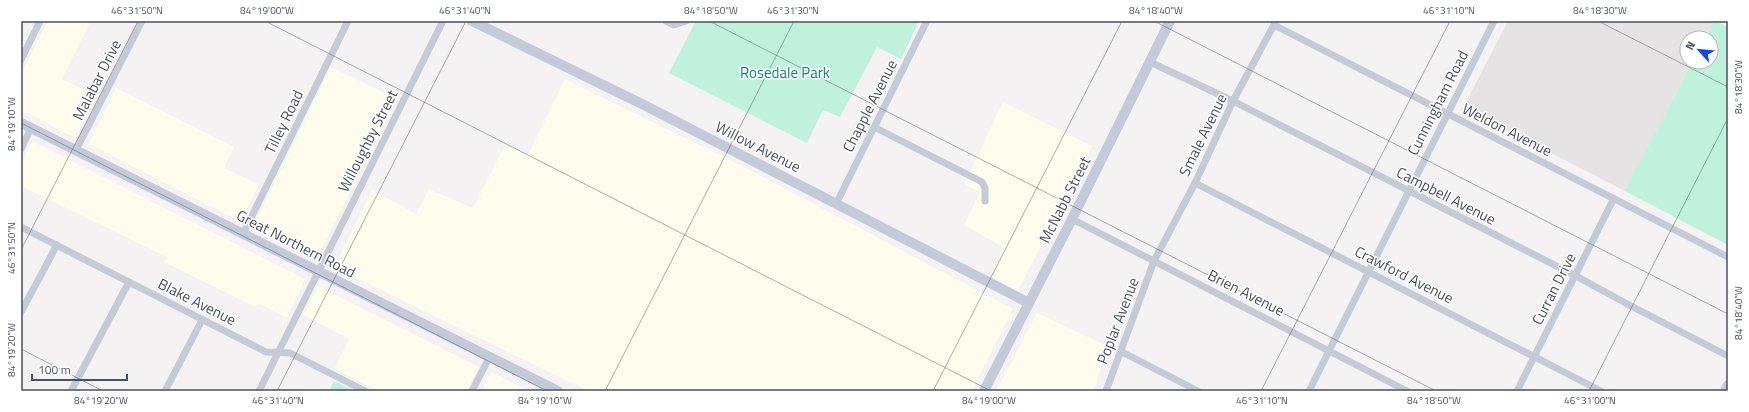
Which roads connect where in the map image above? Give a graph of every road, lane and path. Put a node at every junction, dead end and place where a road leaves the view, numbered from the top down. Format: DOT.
graph roads {
  1 [pos="40,21"];
  2 [pos="142,21"];
  3 [pos="348,21"];
  4 [pos="443,21"];
  5 [pos="472,21"];
  6 [pos="666,21"];
  7 [pos="685,21"];
  8 [pos="927,21"];
  9 [pos="1170,21"];
  10 [pos="1494,21"];
  11 [pos="1275,23"];
  12 [pos="21,60"];
  13 [pos="1150,62"];
  14 [pos="1233,101"];
  15 [pos="1447,114"];
  16 [pos="21,123"];
  17 [pos="874,127"];
  18 [pos="31,128"];
  19 [pos="21,149"];
  20 [pos="76,150"];
  21 [pos="1194,183"];
  22 [pos="1408,192"];
  23 [pos="1613,200"];
  24 [pos="985,201"];
  25 [pos="836,204"];
  26 [pos="1072,219"];
  27 [pos="21,227"];
  28 [pos="243,234"];
  29 [pos="57,245"];
  30 [pos="1728,257"];
  31 [pos="1154,261"];
  32 [pos="317,272"];
  33 [pos="1368,272"];
  34 [pos="1576,276"];
  35 [pos="129,282"];
  36 [pos="1029,303"];
  37 [pos="21,312"];
  38 [pos="202,320"];
  39 [pos="1330,350"];
  40 [pos="1120,351"];
  41 [pos="277,352"];
  42 [pos="490,356"];
  43 [pos="1534,356"];
  44 [pos="1728,356"];
  45 [pos="1728,384"];
  46 [pos="71,391"];
  47 [pos="165,391"];
  48 [pos="259,391"];
  49 [pos="365,391"];
  50 [pos="472,391"];
  51 [pos="558,391"];
  52 [pos="984,391"];
  53 [pos="1106,391"];
  54 [pos="1198,391"];
  55 [pos="1309,391"];
  56 [pos="1407,391"];
  57 [pos="1517,391"];
  58 [pos="1601,391"];
  59 [pos="1725,391"];
  1 -- 12 [label="street"];
  2 -- 20 [label="street, Malabar Drive"];
  3 -- 28 [label="street, Tilley Road"];
  4 -- 32 [label="street, Willoughby Street"];
  5 -- 25 [label="main road, Willow Avenue"];
  6 -- 7 [label="street"];
  8 -- 17 [label="street, Chapple Avenue"];
  9 -- 13 [label="main road, McNabb Street"];
  10 -- 15 [label="street, Cunningham Road"];
  11 -- 14 [label="street, Smale Avenue"];
  11 -- 15 [label="street, Weldon Avenue"];
  13 -- 14 [label="street, Campbell Avenue"];
  13 -- 26 [label="main road, McNabb Street"];
  14 -- 21 [label="street, Smale Avenue"];
  14 -- 22 [label="street, Campbell Avenue"];
  15 -- 22 [label="street, Cunningham Road"];
  15 -- 23 [label="street, Weldon Avenue"];
  16 -- 18 [label="main road, Great Northern Road"];
  17 -- 24 [label="street"];
  17 -- 25 [label="street, Chapple Avenue"];
  18 -- 19 [label="street"];
  18 -- 20 [label="main road, Great Northern Road"];
  20 -- 28 [label="main road, Great Northern Road"];
  21 -- 31 [label="street, Smale Avenue"];
  21 -- 33 [label="street, Crawford Avenue"];
  22 -- 33 [label="street, Cunningham Road"];
  22 -- 34 [label="street, Campbell Avenue"];
  23 -- 30 [label="street, Weldon Avenue"];
  23 -- 34 [label="street, Curran Drive"];
  25 -- 36 [label="main road, Willow Avenue"];
  26 -- 31 [label="street, Brien Avenue"];
  26 -- 36 [label="main road, McNabb Street"];
  27 -- 29 [label="street, Blake Avenue"];
  28 -- 32 [label="main road, Great Northern Road"];
  29 -- 35 [label="street, Blake Avenue"];
  29 -- 37 [label="street"];
  31 -- 39 [label="street, Brien Avenue"];
  31 -- 40 [label="street, Poplar Avenue"];
  32 -- 41 [label="street, Willoughby Street"];
  32 -- 42 [label="main road, Great Northern Road"];
  33 -- 39 [label="street, Cunningham Road"];
  33 -- 43 [label="street, Crawford Avenue"];
  34 -- 43 [label="street, Curran Drive"];
  34 -- 44 [label="street, Campbell Avenue"];
  35 -- 38 [label="street, Blake Avenue"];
  35 -- 46 [label="street"];
  36 -- 52 [label="main road, McNabb Street"];
  38 -- 41 [label="street, Blake Avenue"];
  38 -- 47 [label="street"];
  39 -- 55 [label="street, Cunningham Road"];
  39 -- 56 [label="street, Brien Avenue"];
  40 -- 53 [label="street, Poplar Avenue"];
  40 -- 54 [label="street"];
  41 -- 48 [label="street, Willoughby Street"];
  41 -- 49 [label="street, Blake Avenue"];
  42 -- 50 [label="street"];
  42 -- 51 [label="main road, Great Northern Road"];
  43 -- 57 [label="street, Curran Drive"];
  43 -- 58 [label="street, Crawford Avenue"];
  45 -- 59 [label="main road"];
}
